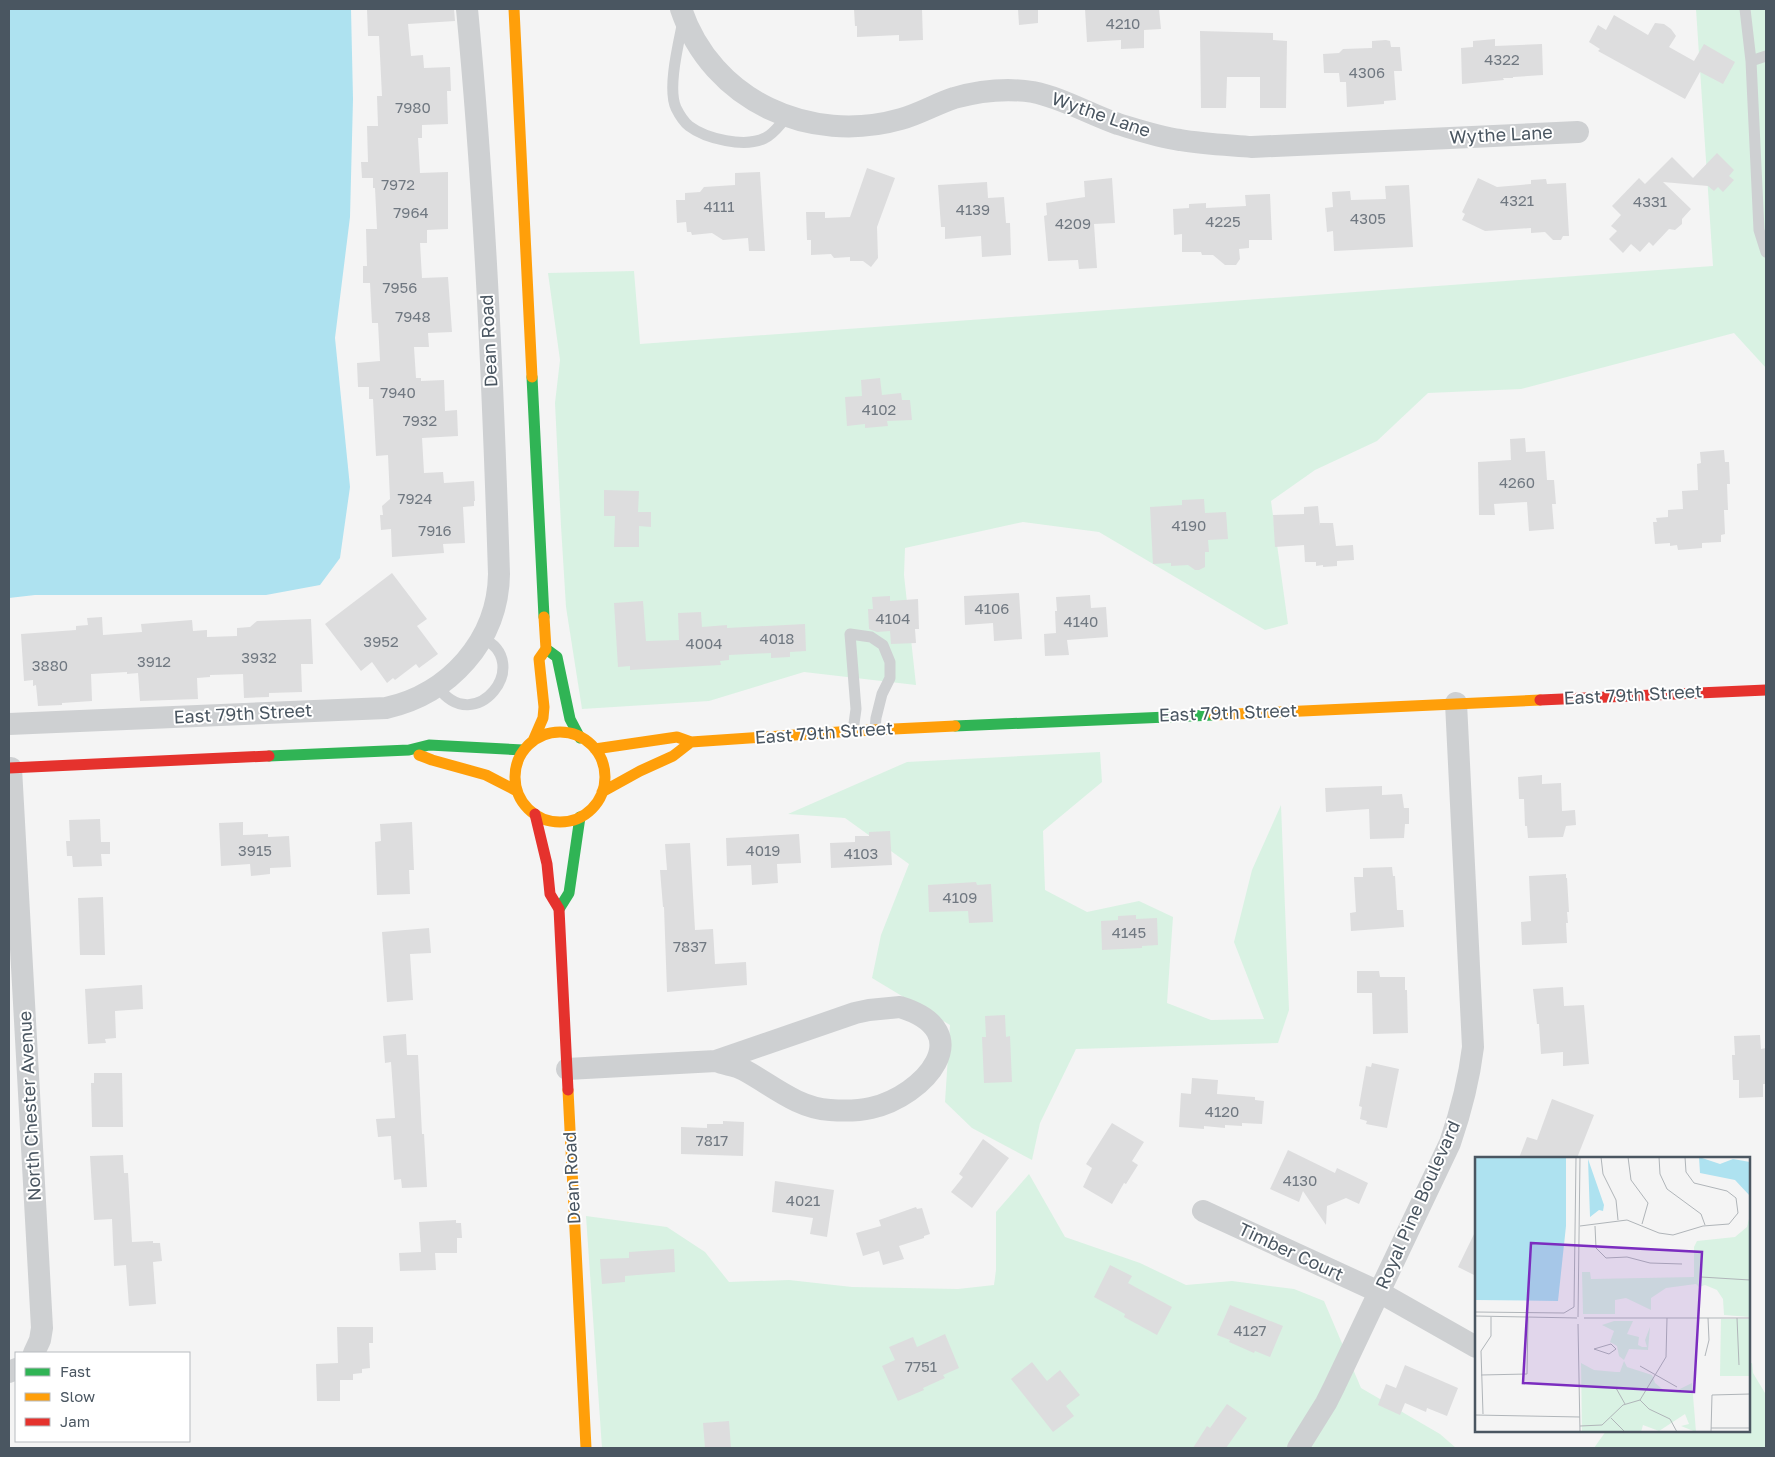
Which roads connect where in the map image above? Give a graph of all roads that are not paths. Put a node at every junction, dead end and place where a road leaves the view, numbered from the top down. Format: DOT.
graph roads {
  1 [pos="467,9"];
  2 [pos="514,9"];
  3 [pos="1745,9"];
  4 [pos="683,13"];
  5 [pos="1766,56"];
  6 [pos="1751,61"];
  7 [pos="787,117"];
  8 [pos="1578,132"];
  9 [pos="1766,252"];
  10 [pos="482,638"];
  11 [pos="546,649"];
  12 [pos="464,664"];
  13 [pos="438,687"];
  14 [pos="1766,690"];
  15 [pos="1456,703"];
  16 [pos="9,724"];
  17 [pos="853,730"];
  18 [pos="875,730"];
  19 [pos="580,738"];
  20 [pos="532,741"];
  21 [pos="691,742"];
  22 [pos="595,749"];
  23 [pos="409,750"];
  24 [pos="523,750"];
  25 [pos="10,768"];
  26 [pos="517,791"];
  27 [pos="602,792"];
  28 [pos="535,814"];
  29 [pos="580,817"];
  30 [pos="559,909"];
  31 [pos="716,1061"];
  32 [pos="567,1069"];
  33 [pos="1203,1211"];
  34 [pos="1379,1292"];
  35 [pos="1475,1346"];
  36 [pos="34,1352"];
  37 [pos="586,1448"];
  38 [pos="1298,1448"];
  1 -- 10 [label="street, Dean Road"];
  2 -- 11 [label="street"];
  3 -- 6 [label="lane"];
  4 -- 7 [label="street, Wythe Lane"];
  4 -- 7 [label="lane"];
  5 -- 6 [label="lane"];
  6 -- 9 [label="lane"];
  7 -- 8 [label="street, Wythe Lane"];
  10 -- 12 [label="street, Dean Road"];
  10 -- 13 [label="lane"];
  11 -- 19 [label="street"];
  11 -- 20 [label="street"];
  12 -- 13 [label="street, East 79th Street"];
  13 -- 16 [label="street, East 79th Street"];
  14 -- 15 [label="street, East 79th Street"];
  15 -- 18 [label="street, East 79th Street"];
  15 -- 34 [label="street, Royal Pine Boulevard"];
  17 -- 18 [label="street, East 79th Street"];
  17 -- 18 [label="lane"];
  17 -- 21 [label="street, East 79th Street"];
  19 -- 20 [label="street"];
  19 -- 22 [label="street"];
  20 -- 24 [label="street"];
  21 -- 22 [label="street, East 79th Street"];
  21 -- 27 [label="street"];
  22 -- 27 [label="street"];
  23 -- 24 [label="street"];
  23 -- 25 [label="street"];
  23 -- 26 [label="street"];
  24 -- 26 [label="street"];
  25 -- 36 [label="street, North Chester Avenue"];
  26 -- 28 [label="street"];
  27 -- 29 [label="street"];
  28 -- 29 [label="street"];
  28 -- 30 [label="street, Dean Road"];
  29 -- 30 [label="street, Dean Road"];
  30 -- 32 [label="street, Dean Road"];
  31 -- 31 [label="street"];
  31 -- 32 [label="street"];
  32 -- 37 [label="street, Dean Road"];
  33 -- 34 [label="street, Timber Court"];
  34 -- 35 [label="street, Timber Court"];
  34 -- 38 [label="street, Royal Pine Boulevard"];
}
